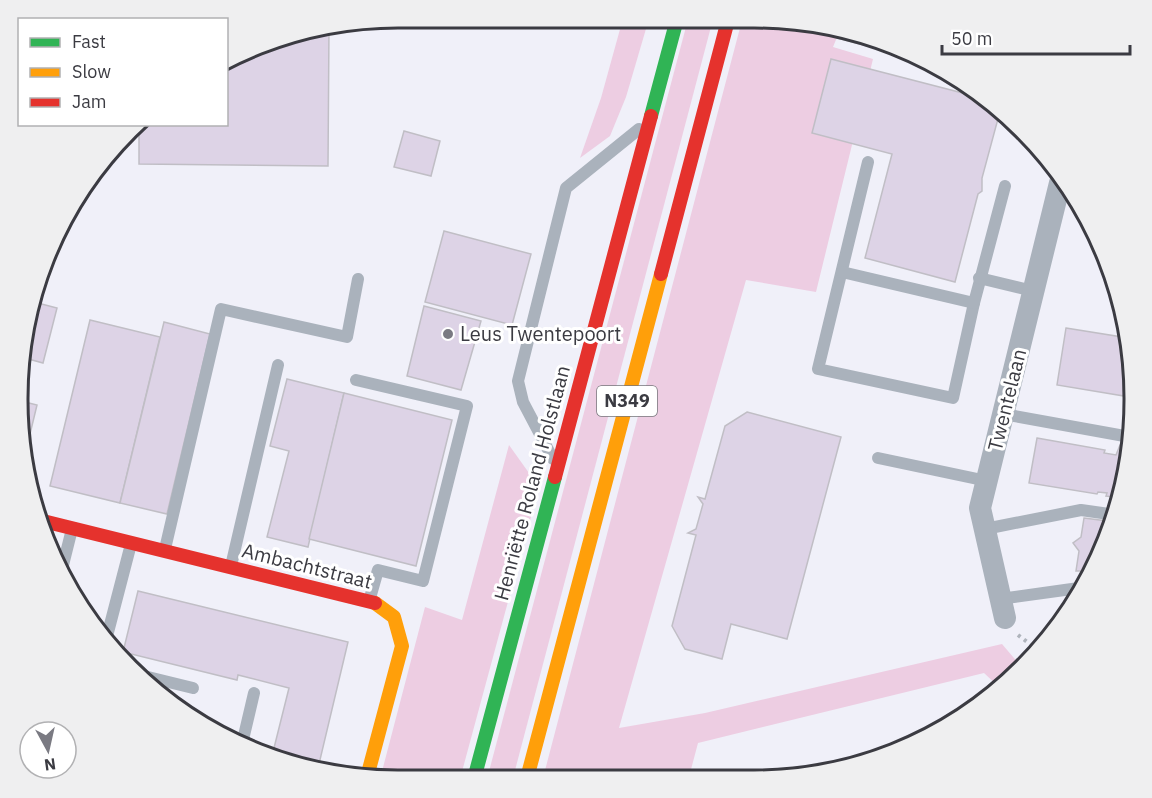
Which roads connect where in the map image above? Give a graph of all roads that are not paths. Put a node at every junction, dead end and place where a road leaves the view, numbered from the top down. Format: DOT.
graph roads {
  1 [pos="675,28"];
  2 [pos="726,28"];
  3 [pos="651,118"];
  4 [pos="868,162"];
  5 [pos="1005,186"];
  6 [pos="1058,189"];
  7 [pos="842,272"];
  8 [pos="979,278"];
  9 [pos="358,279"];
  10 [pos="1034,291"];
  11 [pos="974,303"];
  12 [pos="278,365"];
  13 [pos="356,380"];
  14 [pos="1003,414"];
  15 [pos="1121,435"];
  16 [pos="878,458"];
  17 [pos="557,465"];
  18 [pos="987,481"];
  19 [pos="1105,513"];
  20 [pos="50,523"];
  21 [pos="72,528"];
  22 [pos="985,529"];
  23 [pos="131,543"];
  24 [pos="165,550"];
  25 [pos="65,558"];
  26 [pos="231,567"];
  27 [pos="1070,590"];
  28 [pos="369,600"];
  29 [pos="1002,609"];
  30 [pos="109,629"];
  31 [pos="156,679"];
  32 [pos="193,688"];
  33 [pos="254,693"];
  34 [pos="244,735"];
  35 [pos="369,768"];
  36 [pos="476,770"];
  37 [pos="529,770"];
  1 -- 3 [label="main road, Henriëtte Roland Holstlaan / N349"];
  2 -- 37 [label="main road, N349"];
  3 -- 17 [label="main road, Henriëtte Roland Holstlaan / N349"];
  3 -- 17 [label="lane"];
  4 -- 7 [label="lane"];
  5 -- 8 [label="lane"];
  6 -- 10 [label="street, Twentelaan"];
  7 -- 11 [label="lane"];
  7 -- 11 [label="lane"];
  8 -- 10 [label="lane"];
  8 -- 11 [label="lane"];
  9 -- 24 [label="lane"];
  10 -- 14 [label="street, Twentelaan"];
  12 -- 26 [label="lane"];
  13 -- 28 [label="lane"];
  14 -- 15 [label="lane"];
  14 -- 18 [label="street, Twentelaan"];
  16 -- 18 [label="lane"];
  17 -- 36 [label="main road, Henriëtte Roland Holstlaan / N349"];
  18 -- 22 [label="street, Twentelaan"];
  19 -- 22 [label="lane"];
  20 -- 21 [label="main road, Ambachtstraat"];
  21 -- 23 [label="main road, Ambachtstraat"];
  21 -- 25 [label="lane"];
  22 -- 29 [label="street, Twentelaan"];
  23 -- 24 [label="main road, Ambachtstraat"];
  23 -- 30 [label="lane"];
  24 -- 26 [label="main road, Ambachtstraat"];
  26 -- 28 [label="main road, Ambachtstraat"];
  27 -- 29 [label="lane"];
  28 -- 35 [label="main road, Ambachtstraat"];
  31 -- 32 [label="lane"];
  33 -- 34 [label="lane"];
}
